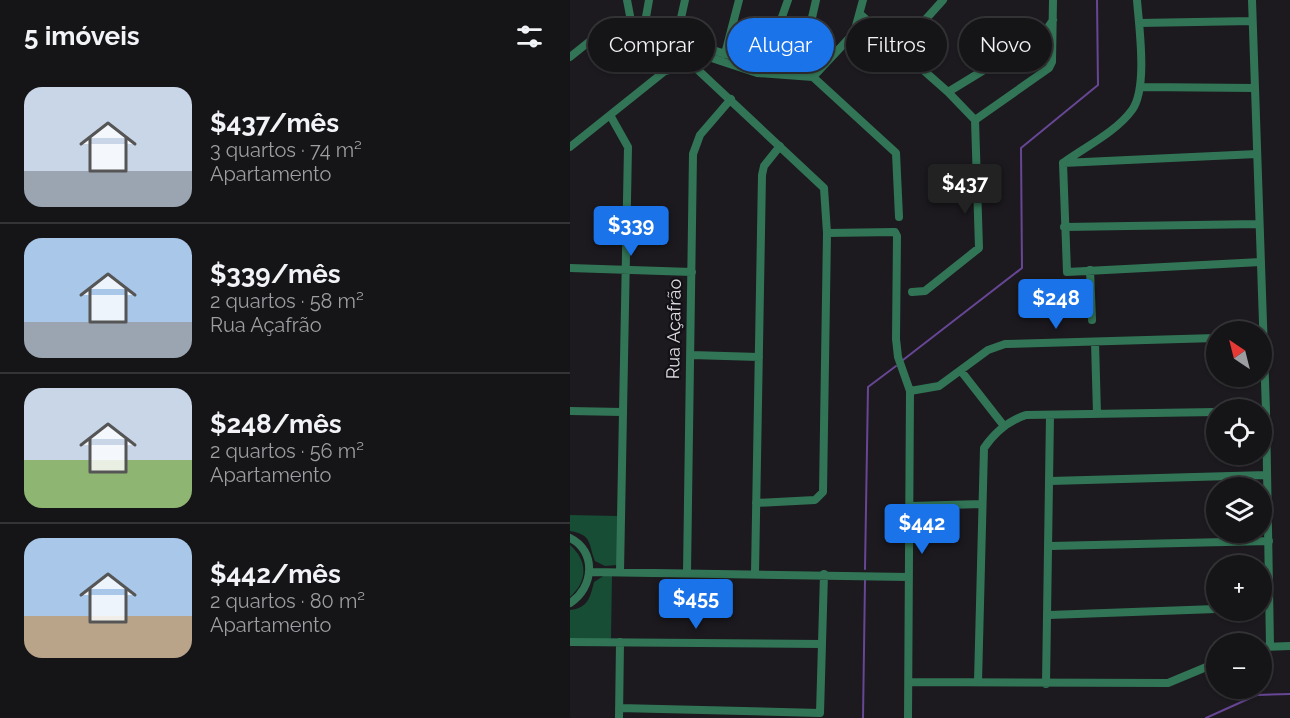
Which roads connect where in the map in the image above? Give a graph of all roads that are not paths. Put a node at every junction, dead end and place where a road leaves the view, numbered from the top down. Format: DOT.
graph roads {
  1 [pos="627,0"];
  2 [pos="649,0"];
  3 [pos="685,0"];
  4 [pos="739,0"];
  5 [pos="788,0"];
  6 [pos="816,0"];
  7 [pos="863,0"];
  8 [pos="942,0"];
  9 [pos="1053,0"];
  10 [pos="1137,0"];
  11 [pos="1252,0"];
  12 [pos="860,14"];
  13 [pos="646,17"];
  14 [pos="782,18"];
  15 [pos="812,18"];
  16 [pos="864,18"];
  17 [pos="926,18"];
  18 [pos="1054,19"];
  19 [pos="1252,21"];
  20 [pos="1138,23"];
  21 [pos="588,43"];
  22 [pos="725,54"];
  23 [pos="570,57"];
  24 [pos="925,72"];
  25 [pos="813,77"];
  26 [pos="1140,87"];
  27 [pos="1254,88"];
  28 [pos="948,92"];
  29 [pos="731,99"];
  30 [pos="610,115"];
  31 [pos="975,120"];
  32 [pos="780,146"];
  33 [pos="570,147"];
  34 [pos="1257,154"];
  35 [pos="1063,163"];
  36 [pos="899,217"];
  37 [pos="1259,224"];
  38 [pos="1064,227"];
  39 [pos="827,233"];
  40 [pos="1261,262"];
  41 [pos="570,268"];
  42 [pos="624,270"];
  43 [pos="1090,270"];
  44 [pos="692,272"];
  45 [pos="912,292"];
  46 [pos="1092,320"];
  47 [pos="1263,321"];
  48 [pos="1206,338"];
  49 [pos="1095,342"];
  50 [pos="691,355"];
  51 [pos="759,357"];
  52 [pos="961,371"];
  53 [pos="910,391"];
  54 [pos="570,411"];
  55 [pos="622,412"];
  56 [pos="1206,412"];
  57 [pos="1050,414"];
  58 [pos="1097,414"];
  59 [pos="1004,426"];
  60 [pos="1267,465"];
  61 [pos="1268,475"];
  62 [pos="1050,482"];
  63 [pos="756,502"];
  64 [pos="982,504"];
  65 [pos="911,506"];
  66 [pos="570,538"];
  67 [pos="1206,542"];
  68 [pos="1050,546"];
  69 [pos="590,572"];
  70 [pos="620,572"];
  71 [pos="687,572"];
  72 [pos="755,573"];
  73 [pos="824,574"];
  74 [pos="909,577"];
  75 [pos="570,603"];
  76 [pos="1206,609"];
  77 [pos="1049,615"];
  78 [pos="570,642"];
  79 [pos="620,642"];
  80 [pos="822,644"];
  81 [pos="1290,646"];
  82 [pos="1272,647"];
  83 [pos="1206,667"];
  84 [pos="909,682"];
  85 [pos="978,682"];
  86 [pos="1046,684"];
  87 [pos="619,708"];
  88 [pos="687,715"];
  89 [pos="619,718"];
  90 [pos="908,718"];
  1 -- 25 [label="street"];
  2 -- 13 [label="street"];
  3 -- 22 [label="street"];
  4 -- 22 [label="street"];
  5 -- 14 [label="street"];
  6 -- 15 [label="street"];
  7 -- 12 [label="street"];
  8 -- 17 [label="street"];
  9 -- 18 [label="street"];
  10 -- 20 [label="street"];
  11 -- 19 [label="street"];
  12 -- 16 [label="street"];
  12 -- 25 [label="street"];
  18 -- 28 [label="street"];
  18 -- 31 [label="street"];
  19 -- 20 [label="street"];
  19 -- 27 [label="street"];
  20 -- 26 [label="street"];
  21 -- 23 [label="street"];
  24 -- 28 [label="street"];
  25 -- 36 [label="street"];
  26 -- 27 [label="street"];
  26 -- 35 [label="street"];
  27 -- 34 [label="street"];
  28 -- 31 [label="street"];
  29 -- 30 [label="street"];
  29 -- 32 [label="street"];
  29 -- 44 [label="street, Rua Açafrão"];
  30 -- 33 [label="street"];
  30 -- 42 [label="street"];
  31 -- 45 [label="street"];
  32 -- 39 [label="street"];
  32 -- 51 [label="street"];
  34 -- 35 [label="street"];
  34 -- 37 [label="street"];
  35 -- 38 [label="street"];
  37 -- 38 [label="street"];
  37 -- 40 [label="street"];
  38 -- 43 [label="street"];
  39 -- 53 [label="street"];
  39 -- 63 [label="street"];
  40 -- 43 [label="street"];
  40 -- 47 [label="street"];
  41 -- 42 [label="street"];
  42 -- 44 [label="street"];
  42 -- 55 [label="street"];
  43 -- 46 [label="street"];
  44 -- 50 [label="street, Rua Açafrão"];
  48 -- 49 [label="street"];
  49 -- 52 [label="street"];
  49 -- 58 [label="street"];
  50 -- 51 [label="street"];
  50 -- 71 [label="street, Rua Açafrão"];
  51 -- 63 [label="street"];
  52 -- 53 [label="street"];
  52 -- 59 [label="street"];
  53 -- 65 [label="street"];
  54 -- 55 [label="street"];
  55 -- 70 [label="street"];
  56 -- 58 [label="street"];
  57 -- 58 [label="street"];
  57 -- 59 [label="street"];
  57 -- 62 [label="street"];
  59 -- 64 [label="street"];
  60 -- 61 [label="street"];
  61 -- 62 [label="street"];
  62 -- 68 [label="street"];
  63 -- 72 [label="street"];
  64 -- 65 [label="street"];
  64 -- 85 [label="street"];
  65 -- 74 [label="street"];
  66 -- 69 [label="street"];
  67 -- 68 [label="street"];
  68 -- 77 [label="street"];
  69 -- 70 [label="street"];
  69 -- 75 [label="street"];
  70 -- 71 [label="street"];
  71 -- 72 [label="street"];
  72 -- 73 [label="street"];
  73 -- 74 [label="street"];
  73 -- 80 [label="street"];
  74 -- 84 [label="street"];
  76 -- 77 [label="street"];
  77 -- 86 [label="street"];
  78 -- 79 [label="street"];
  79 -- 80 [label="street"];
  79 -- 87 [label="street"];
  80 -- 88 [label="street"];
  81 -- 82 [label="street"];
  83 -- 86 [label="street"];
  84 -- 85 [label="street"];
  84 -- 90 [label="street"];
  85 -- 86 [label="street"];
  87 -- 88 [label="street"];
  87 -- 89 [label="street"];
}
